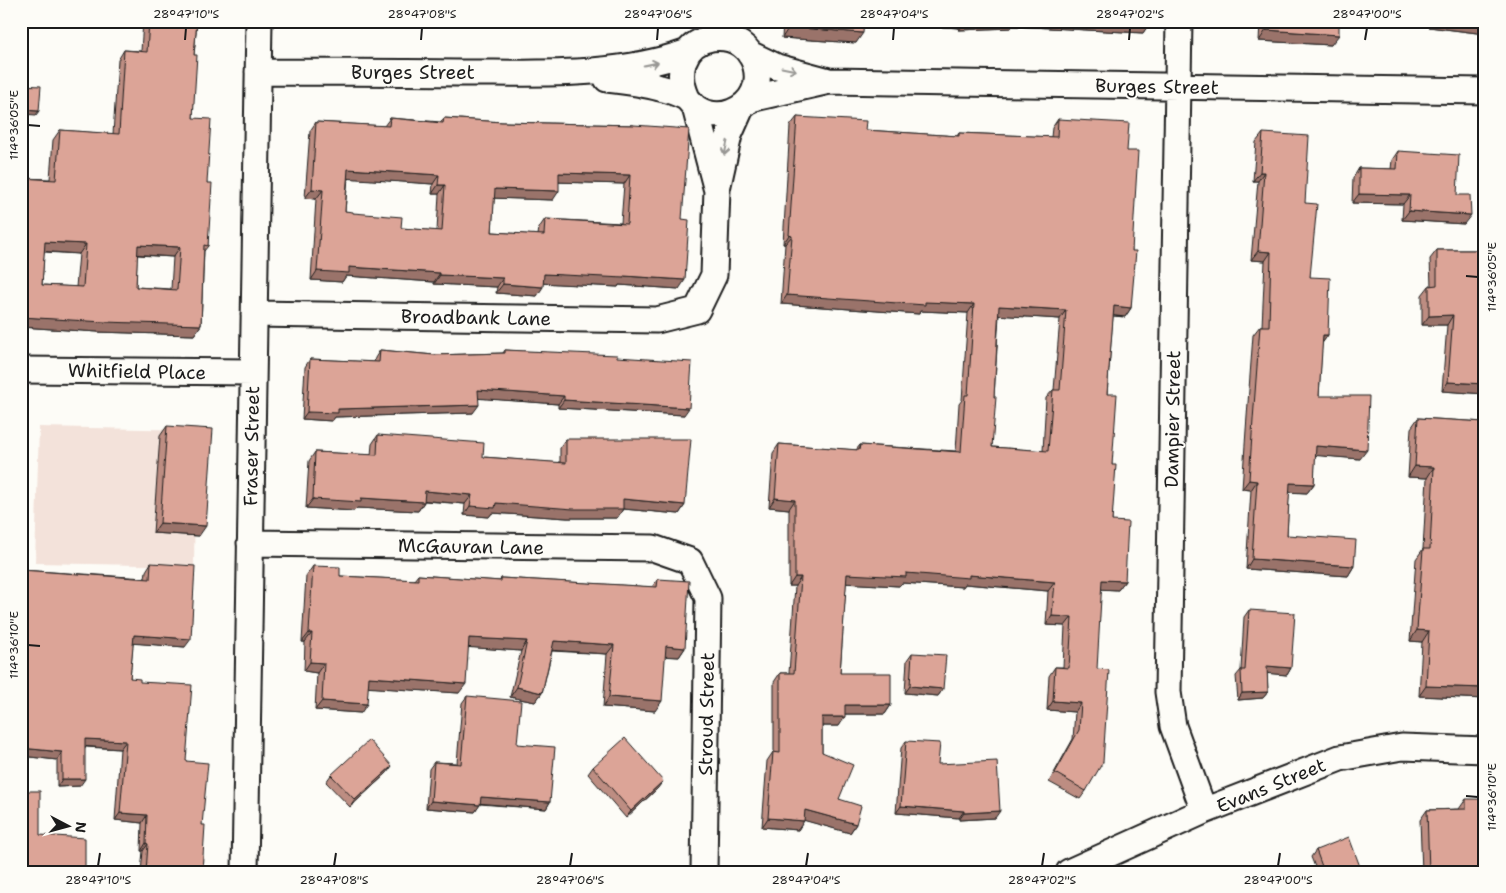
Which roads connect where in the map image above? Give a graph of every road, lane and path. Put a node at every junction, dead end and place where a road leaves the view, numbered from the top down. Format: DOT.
graph roads {
  1 [pos="259,21"];
  2 [pos="706,21"];
  3 [pos="732,21"];
  4 [pos="1179,21"];
  5 [pos="692,48"];
  6 [pos="746,49"];
  7 [pos="258,72"];
  8 [pos="567,73"];
  9 [pos="829,81"];
  10 [pos="1177,86"];
  11 [pos="1485,91"];
  12 [pos="691,102"];
  13 [pos="746,104"];
  14 [pos="717,189"];
  15 [pos="254,314"];
  16 [pos="21,370"];
  17 [pos="253,372"];
  18 [pos="250,544"];
  19 [pos="690,561"];
  20 [pos="1485,750"];
  21 [pos="1204,811"];
  22 [pos="245,872"];
  23 [pos="704,872"];
  24 [pos="1069,872"];
  1 -- 7 [label="street, Fraser Street"];
  2 -- 5 [label="street"];
  3 -- 6 [label="street"];
  4 -- 10 [label="street, Dampier Street"];
  5 -- 6 [label="street"];
  8 -- 5 [label="street, Burges Street, one-way"];
  5 -- 12 [label="street"];
  6 -- 9 [label="street, Burges Street, one-way"];
  6 -- 13 [label="street"];
  7 -- 8 [label="street, Burges Street"];
  7 -- 15 [label="street, Fraser Street"];
  8 -- 12 [label="street, Burges Street"];
  9 -- 10 [label="street, Burges Street"];
  9 -- 13 [label="street, Burges Street"];
  10 -- 11 [label="street, Burges Street"];
  10 -- 21 [label="street, Dampier Street"];
  12 -- 13 [label="street"];
  12 -- 14 [label="street"];
  13 -- 14 [label="street, one-way"];
  14 -- 15 [label="street, Broadbank Lane"];
  15 -- 17 [label="street, Fraser Street"];
  16 -- 17 [label="street, Whitfield Place"];
  17 -- 18 [label="street, Fraser Street"];
  18 -- 19 [label="street, McGauran Lane"];
  18 -- 22 [label="street, Fraser Street"];
  19 -- 23 [label="street, Stroud Street"];
  20 -- 21 [label="street, Evans Street"];
  21 -- 24 [label="street, Evans Street"];
}
